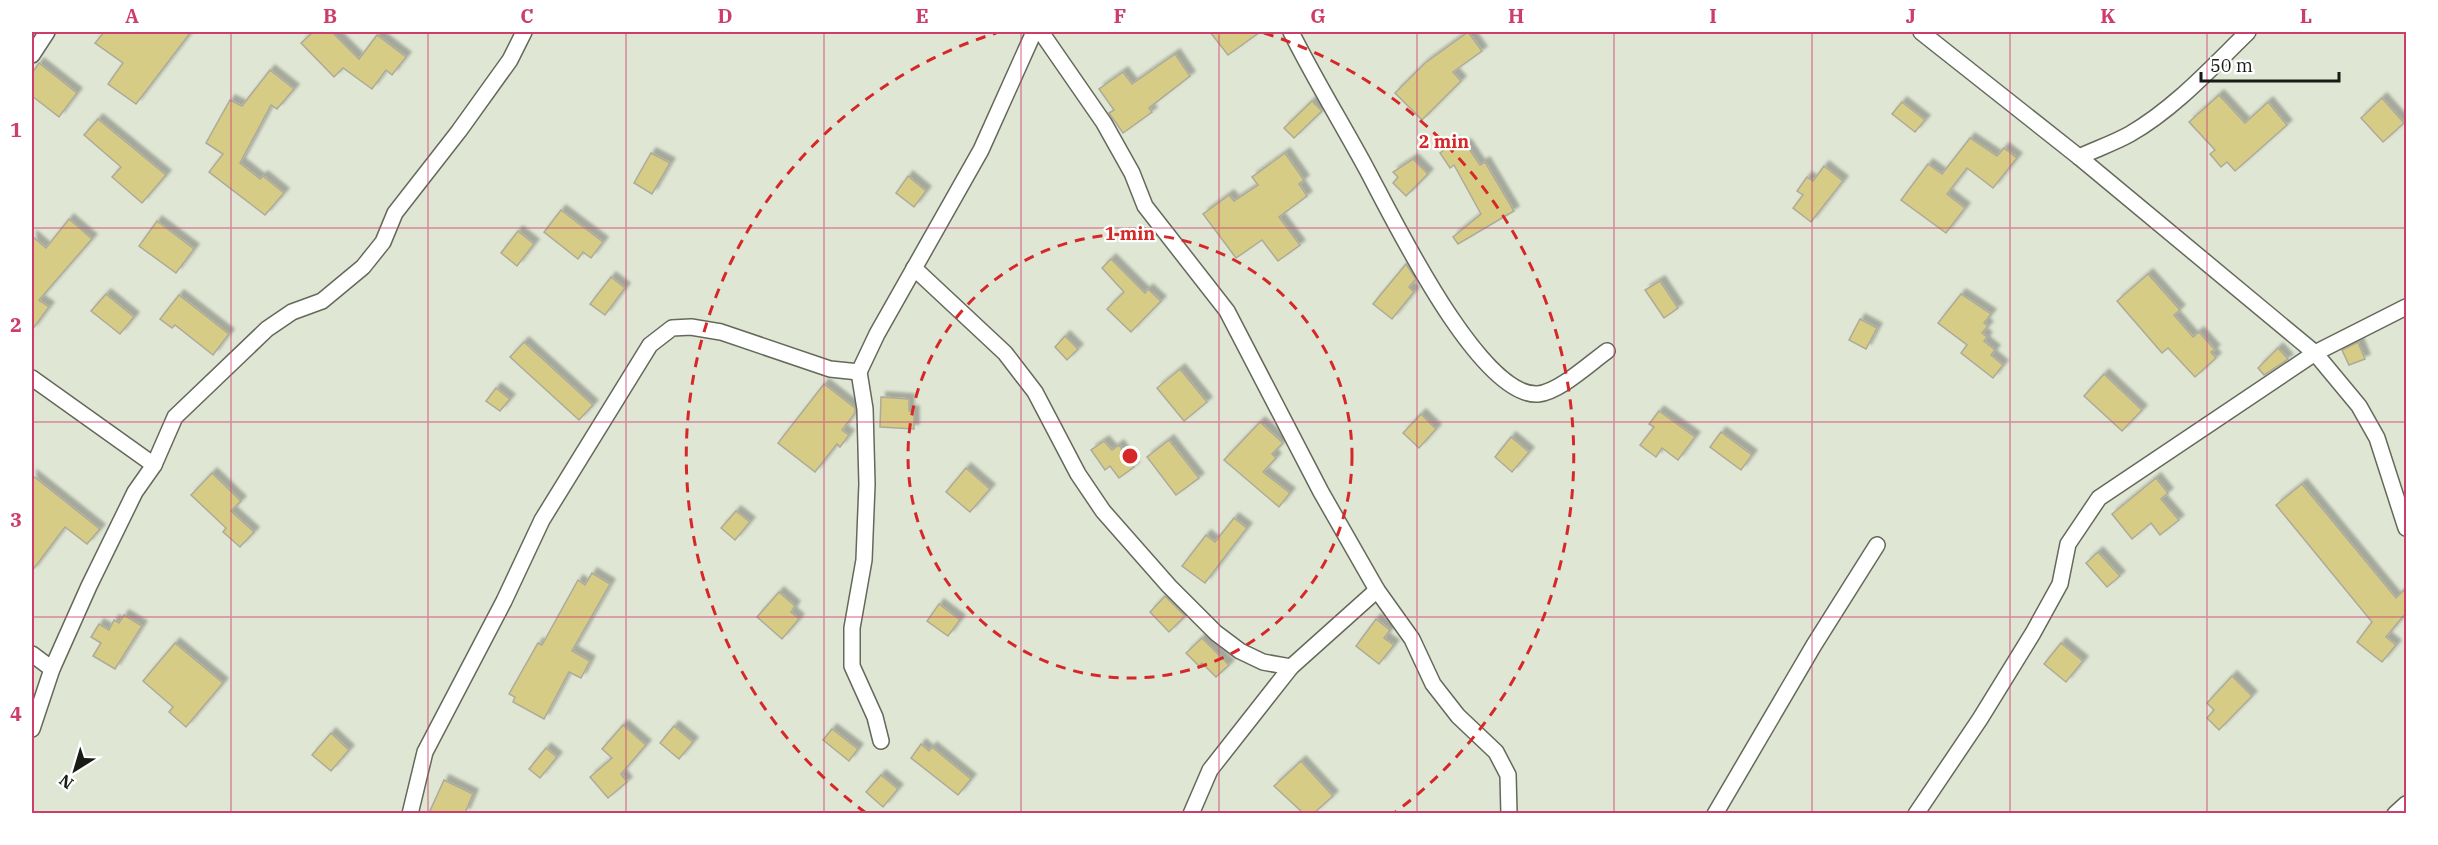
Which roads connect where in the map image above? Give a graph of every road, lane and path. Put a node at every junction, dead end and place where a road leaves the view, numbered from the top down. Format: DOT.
graph roads {
  1 [pos="47,32"];
  2 [pos="524,32"];
  3 [pos="1034,32"];
  4 [pos="1041,32"];
  5 [pos="1291,32"];
  6 [pos="1921,32"];
  7 [pos="2248,32"];
  8 [pos="32,55"];
  9 [pos="2079,157"];
  10 [pos="914,268"];
  11 [pos="2406,307"];
  12 [pos="1607,351"];
  13 [pos="2314,353"];
  14 [pos="859,372"];
  15 [pos="32,378"];
  16 [pos="154,465"];
  17 [pos="2406,528"];
  18 [pos="1878,545"];
  19 [pos="1377,590"];
  20 [pos="32,654"];
  21 [pos="1291,667"];
  22 [pos="52,669"];
  23 [pos="32,729"];
  24 [pos="881,741"];
  25 [pos="2406,804"];
  26 [pos="410,813"];
  27 [pos="1191,813"];
  28 [pos="1509,813"];
  29 [pos="1715,813"];
  30 [pos="1917,813"];
  31 [pos="2395,813"];
  1 -- 8 [label="street"];
  2 -- 16 [label="street"];
  3 -- 10 [label="street"];
  4 -- 19 [label="street"];
  5 -- 12 [label="street"];
  6 -- 9 [label="street"];
  7 -- 9 [label="street"];
  9 -- 13 [label="street"];
  10 -- 14 [label="street"];
  10 -- 21 [label="street"];
  11 -- 13 [label="street"];
  13 -- 17 [label="street"];
  13 -- 30 [label="street"];
  14 -- 24 [label="street"];
  14 -- 26 [label="street"];
  15 -- 16 [label="street"];
  16 -- 22 [label="street"];
  18 -- 29 [label="street"];
  19 -- 21 [label="street"];
  19 -- 28 [label="street"];
  20 -- 22 [label="street"];
  21 -- 27 [label="street"];
  22 -- 23 [label="street"];
  25 -- 31 [label="street"];
}
